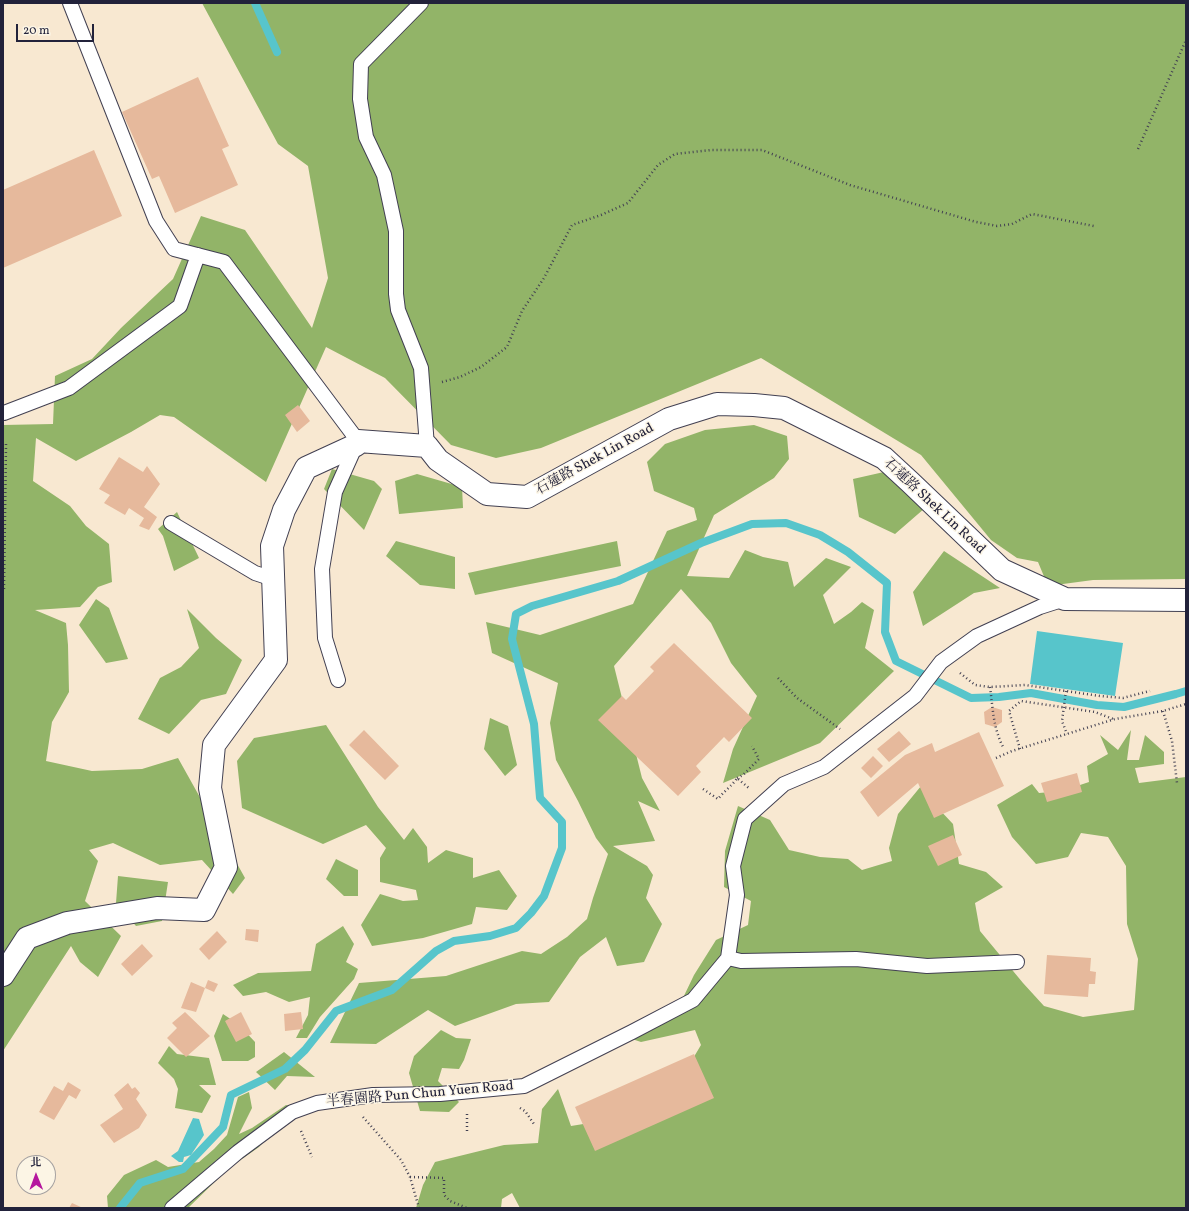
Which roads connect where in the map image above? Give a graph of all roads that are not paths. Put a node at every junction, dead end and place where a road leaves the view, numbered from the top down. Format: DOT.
graph roads {
  1 [pos="70,3"];
  2 [pos="421,3"];
  3 [pos="198,255"];
  4 [pos="4,413"];
  5 [pos="357,443"];
  6 [pos="427,446"];
  7 [pos="171,523"];
  8 [pos="273,579"];
  9 [pos="1065,599"];
  10 [pos="1186,600"];
  11 [pos="338,680"];
  12 [pos="728,958"];
  13 [pos="1017,962"];
  14 [pos="3,975"];
  15 [pos="172,1208"];
  1 -- 3 [label="lane"];
  2 -- 6 [label="lane"];
  3 -- 4 [label="lane"];
  3 -- 5 [label="lane"];
  5 -- 6 [label="street"];
  5 -- 8 [label="street"];
  5 -- 11 [label="lane"];
  6 -- 9 [label="street, 石蓮路 Shek Lin Road"];
  7 -- 8 [label="lane"];
  8 -- 14 [label="street"];
  9 -- 10 [label="street, 石蓮路 Shek Lin Road"];
  9 -- 12 [label="lane"];
  12 -- 13 [label="lane"];
  12 -- 15 [label="lane, 半春園路 Pun Chun Yuen Road"];
}
